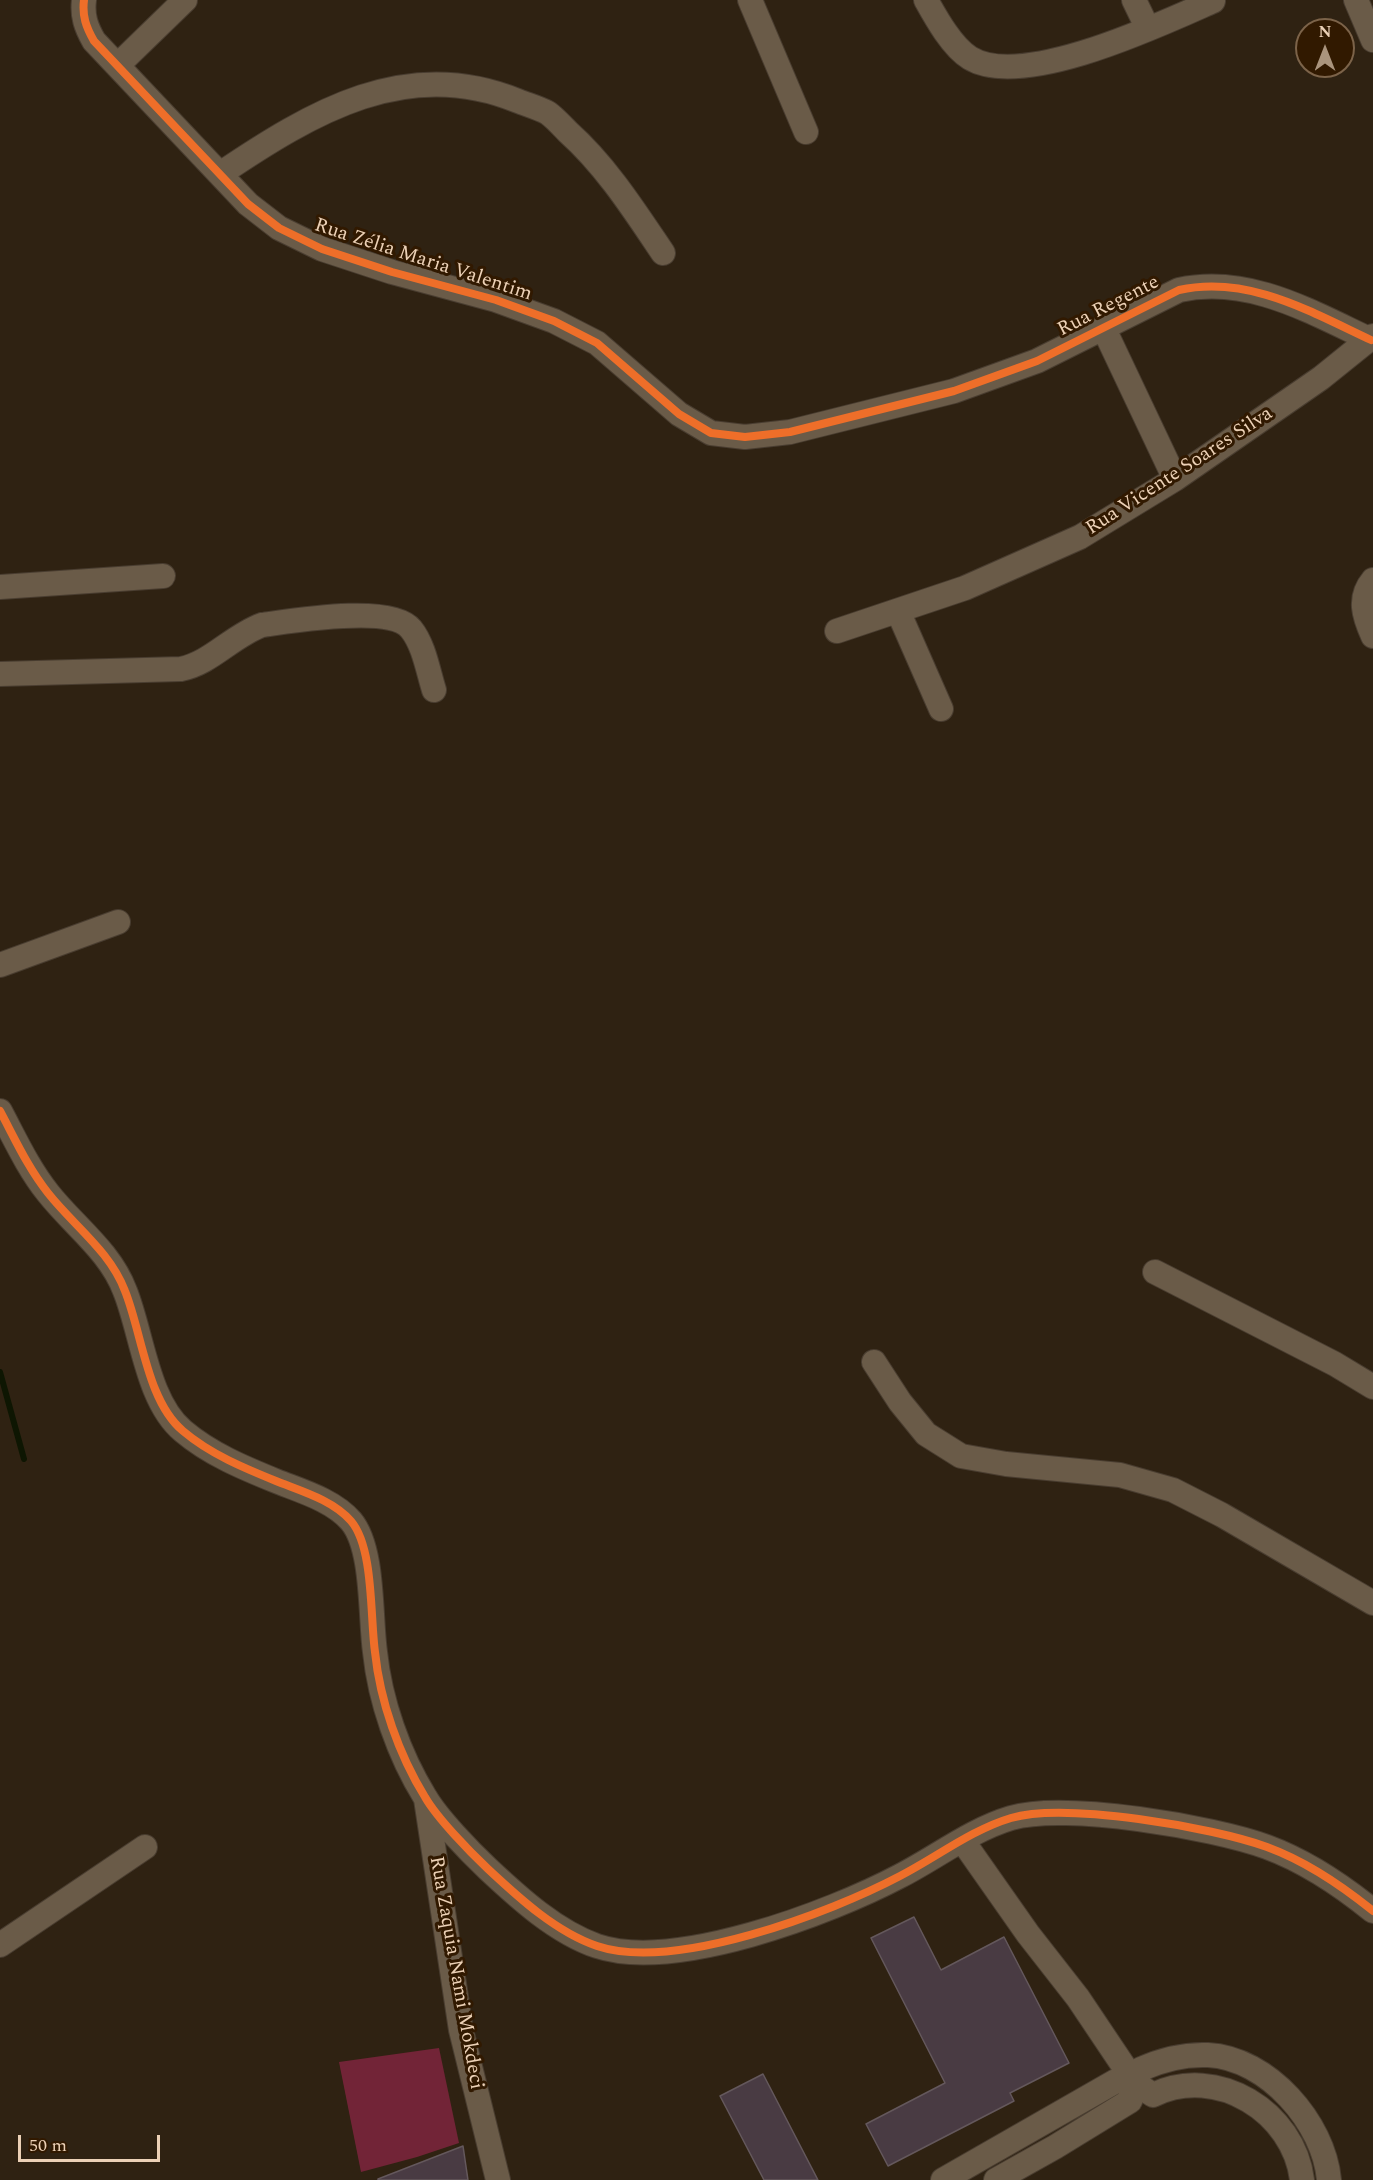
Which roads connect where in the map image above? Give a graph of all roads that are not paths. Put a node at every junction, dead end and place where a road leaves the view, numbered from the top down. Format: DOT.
graph roads {
  1 [pos="84,0"];
  2 [pos="185,0"];
  3 [pos="750,0"];
  4 [pos="926,0"];
  5 [pos="1134,0"];
  6 [pos="1213,1"];
  7 [pos="1361,2"];
  8 [pos="1148,29"];
  9 [pos="1373,40"];
  10 [pos="118,65"];
  11 [pos="806,132"];
  12 [pos="220,174"];
  13 [pos="663,253"];
  14 [pos="1104,329"];
  15 [pos="1372,338"];
  16 [pos="1000,376"];
  17 [pos="1175,479"];
  18 [pos="164,576"];
  19 [pos="1373,580"];
  20 [pos="0,586"];
  21 [pos="898,611"];
  22 [pos="837,630"];
  23 [pos="1373,636"];
  24 [pos="0,674"];
  25 [pos="434,690"];
  26 [pos="941,709"];
  27 [pos="118,922"];
  28 [pos="0,965"];
  29 [pos="0,1111"];
  30 [pos="1155,1272"];
  31 [pos="874,1362"];
  32 [pos="1373,1387"];
  33 [pos="1373,1603"];
  34 [pos="426,1799"];
  35 [pos="962,1840"];
  36 [pos="145,1847"];
  37 [pos="1373,1911"];
  38 [pos="0,1945"];
  39 [pos="1135,2083"];
  40 [pos="498,2180"];
  41 [pos="943,2180"];
  42 [pos="996,2180"];
  43 [pos="1302,2180"];
  44 [pos="1329,2180"];
  1 -- 10 [label="street, Rua Zélia Maria Valentim"];
  2 -- 10 [label="street"];
  3 -- 11 [label="street"];
  4 -- 8 [label="street"];
  5 -- 8 [label="street"];
  6 -- 8 [label="street"];
  7 -- 9 [label="street"];
  10 -- 12 [label="street, Rua Zélia Maria Valentim"];
  12 -- 13 [label="street"];
  12 -- 16 [label="street, Rua Zélia Maria Valentim"];
  14 -- 15 [label="street, Rua Regente"];
  14 -- 16 [label="street, Rua Regente"];
  14 -- 17 [label="street"];
  15 -- 17 [label="street, Rua Vicente Soares Silva"];
  17 -- 21 [label="street, Rua Vicente Soares Silva"];
  18 -- 20 [label="street"];
  19 -- 23 [label="street"];
  21 -- 22 [label="street, Rua Vicente Soares Silva"];
  21 -- 26 [label="street"];
  24 -- 25 [label="street"];
  27 -- 28 [label="street"];
  29 -- 34 [label="street"];
  30 -- 32 [label="street"];
  31 -- 33 [label="street"];
  34 -- 35 [label="street"];
  34 -- 40 [label="street, Rua Zaquia Nami Mokdeci"];
  35 -- 37 [label="street"];
  35 -- 39 [label="street"];
  36 -- 38 [label="street"];
  39 -- 41 [label="street"];
  39 -- 42 [label="street"];
  39 -- 43 [label="street"];
  39 -- 44 [label="street"];
}
